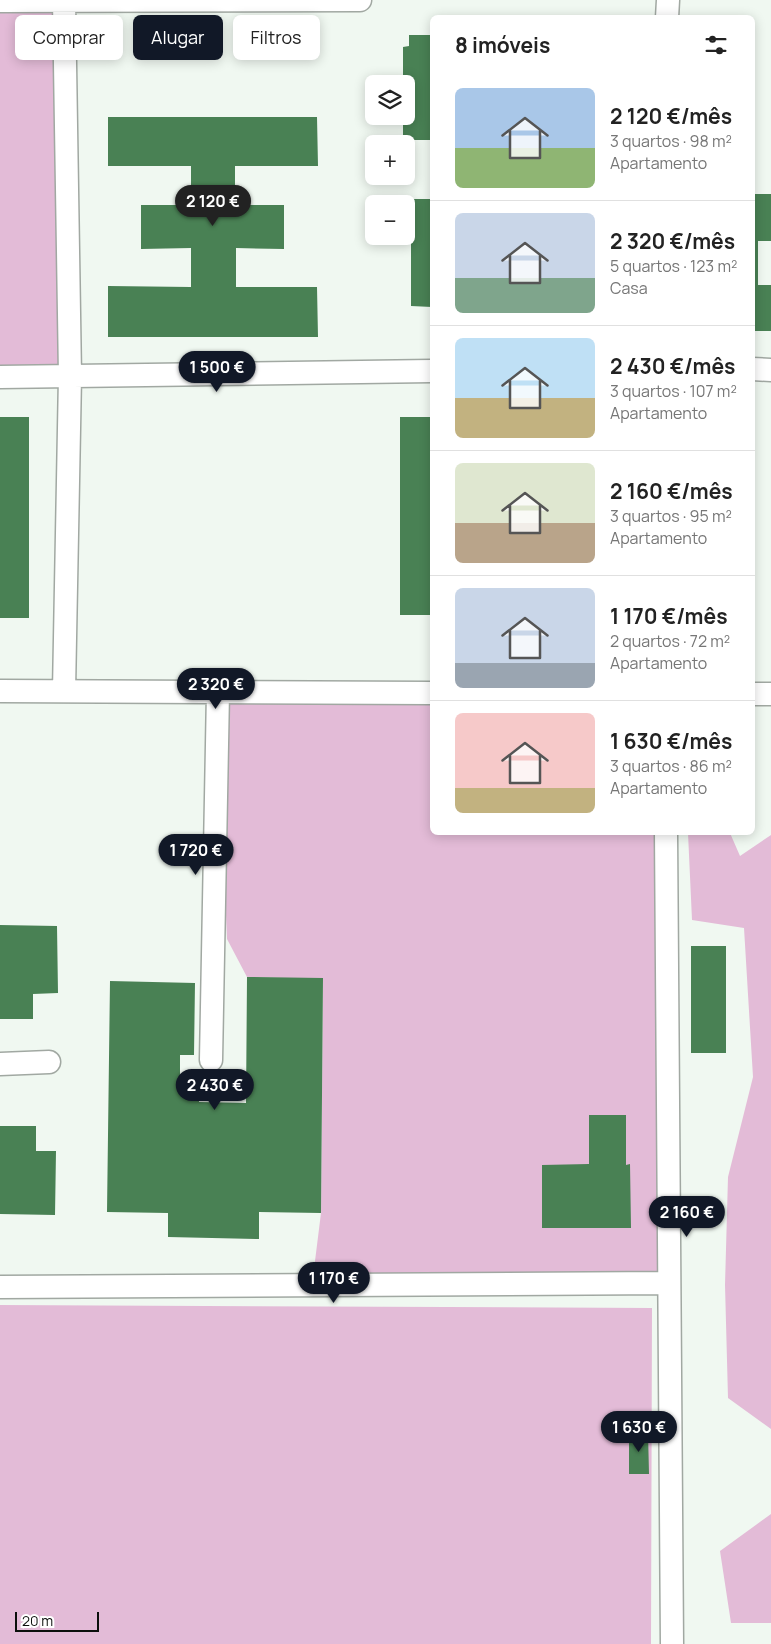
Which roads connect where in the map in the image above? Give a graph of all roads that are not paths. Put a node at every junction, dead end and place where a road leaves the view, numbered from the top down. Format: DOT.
graph roads {
  1 [pos="360,0"];
  2 [pos="668,0"];
  3 [pos="0,1"];
  4 [pos="64,1"];
  5 [pos="668,15"];
  6 [pos="755,369"];
  7 [pos="771,370"];
  8 [pos="430,371"];
  9 [pos="70,376"];
  10 [pos="0,377"];
  11 [pos="0,690"];
  12 [pos="64,691"];
  13 [pos="218,692"];
  14 [pos="430,692"];
  15 [pos="755,694"];
  16 [pos="771,694"];
  17 [pos="666,835"];
  18 [pos="211,1060"];
  19 [pos="49,1062"];
  20 [pos="0,1064"];
  21 [pos="669,1283"];
  22 [pos="0,1287"];
  23 [pos="672,1644"];
  1 -- 4 [label="street"];
  2 -- 5 [label="street"];
  3 -- 4 [label="street"];
  4 -- 9 [label="street"];
  6 -- 7 [label="street"];
  8 -- 9 [label="street"];
  9 -- 10 [label="street"];
  9 -- 12 [label="street"];
  11 -- 12 [label="street"];
  12 -- 13 [label="street"];
  13 -- 14 [label="street"];
  13 -- 18 [label="street"];
  15 -- 16 [label="street"];
  17 -- 21 [label="street"];
  19 -- 20 [label="street"];
  21 -- 22 [label="street"];
  21 -- 23 [label="street"];
}
